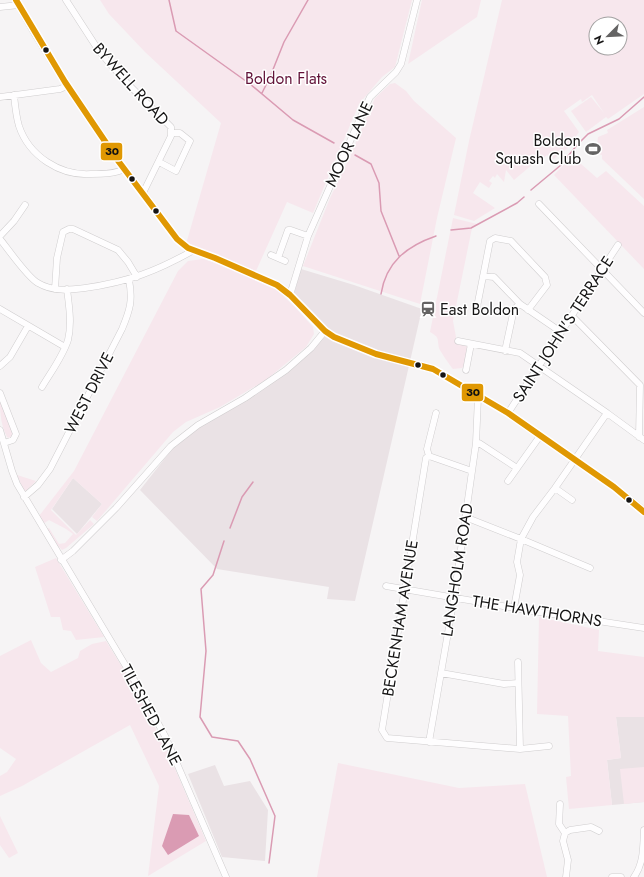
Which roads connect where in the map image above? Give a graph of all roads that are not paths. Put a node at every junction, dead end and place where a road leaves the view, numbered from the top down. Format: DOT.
graph roads {
  1 [pos="66,0"];
  2 [pos="417,0"];
  3 [pos="18,2"];
  4 [pos="0,7"];
  5 [pos="67,86"];
  6 [pos="14,95"];
  7 [pos="0,97"];
  8 [pos="172,133"];
  9 [pos="159,162"];
  10 [pos="124,169"];
  11 [pos="144,193"];
  12 [pos="539,204"];
  13 [pos="25,205"];
  14 [pos="0,236"];
  15 [pos="308,236"];
  16 [pos="0,239"];
  17 [pos="618,245"];
  18 [pos="194,250"];
  19 [pos="285,261"];
  20 [pos="602,270"];
  21 [pos="483,276"];
  22 [pos="137,277"];
  23 [pos="129,280"];
  24 [pos="55,289"];
  25 [pos="67,289"];
  26 [pos="290,295"];
  27 [pos="520,304"];
  28 [pos="476,307"];
  29 [pos="0,309"];
  30 [pos="528,310"];
  31 [pos="644,313"];
  32 [pos="572,316"];
  33 [pos="28,326"];
  34 [pos="324,331"];
  35 [pos="561,332"];
  36 [pos="458,341"];
  37 [pos="471,344"];
  38 [pos="65,347"];
  39 [pos="505,351"];
  40 [pos="0,366"];
  41 [pos="540,366"];
  42 [pos="466,370"];
  43 [pos="42,387"];
  44 [pos="0,393"];
  45 [pos="478,396"];
  46 [pos="436,413"];
  47 [pos="508,413"];
  48 [pos="607,413"];
  49 [pos="0,430"];
  50 [pos="540,436"];
  51 [pos="641,438"];
  52 [pos="476,443"];
  53 [pos="4,444"];
  54 [pos="429,456"];
  55 [pos="575,460"];
  56 [pos="518,468"];
  57 [pos="472,471"];
  58 [pos="508,481"];
  59 [pos="556,488"];
  60 [pos="24,497"];
  61 [pos="572,500"];
  62 [pos="644,512"];
  63 [pos="465,517"];
  64 [pos="521,539"];
  65 [pos="61,560"];
  66 [pos="590,568"];
  67 [pos="386,586"];
  68 [pos="406,590"];
  69 [pos="454,598"];
  70 [pos="514,608"];
  71 [pos="644,628"];
  72 [pos="518,662"];
  73 [pos="441,673"];
  74 [pos="518,683"];
  75 [pos="429,742"];
  76 [pos="550,746"];
  77 [pos="520,749"];
  78 [pos="560,804"];
  79 [pos="644,830"];
  80 [pos="598,831"];
  81 [pos="565,833"];
  82 [pos="226,877"];
  83 [pos="567,877"];
  84 [pos="612,877"];
  85 [pos="621,877"];
  86 [pos="634,877"];
  1 -- 8 [label="street, BYWELL ROAD"];
  2 -- 15 [label="street, MOOR LANE"];
  3 -- 4 [label="street"];
  3 -- 5 [label="main road"];
  5 -- 6 [label="street"];
  5 -- 10 [label="main road"];
  6 -- 7 [label="street"];
  6 -- 10 [label="street"];
  8 -- 9 [label="street, BYWELL ROAD"];
  8 -- 9 [label="street"];
  9 -- 11 [label="street, BYWELL ROAD"];
  10 -- 11 [label="main road"];
  11 -- 18 [label="main road"];
  12 -- 20 [label="street"];
  13 -- 14 [label="street"];
  15 -- 19 [label="street"];
  15 -- 26 [label="street, MOOR LANE"];
  16 -- 24 [label="street"];
  17 -- 20 [label="street, SAINT JOHN'S TERRACE"];
  18 -- 22 [label="street"];
  18 -- 26 [label="main road"];
  20 -- 31 [label="street"];
  20 -- 32 [label="street, SAINT JOHN'S TERRACE"];
  21 -- 27 [label="street"];
  21 -- 28 [label="street"];
  21 -- 30 [label="street"];
  22 -- 23 [label="street"];
  22 -- 24 [label="street"];
  23 -- 25 [label="street"];
  23 -- 60 [label="street, WEST DRIVE"];
  24 -- 25 [label="street"];
  25 -- 38 [label="street"];
  26 -- 34 [label="main road"];
  27 -- 30 [label="street"];
  27 -- 39 [label="street"];
  29 -- 33 [label="street"];
  30 -- 35 [label="street"];
  32 -- 35 [label="street, SAINT JOHN'S TERRACE"];
  32 -- 51 [label="street"];
  33 -- 38 [label="street"];
  33 -- 40 [label="street"];
  34 -- 45 [label="main road"];
  34 -- 65 [label="street"];
  35 -- 41 [label="street, SAINT JOHN'S TERRACE"];
  36 -- 37 [label="street"];
  37 -- 39 [label="street"];
  37 -- 42 [label="street"];
  38 -- 43 [label="street"];
  39 -- 41 [label="street"];
  41 -- 47 [label="street, SAINT JOHN'S TERRACE"];
  41 -- 48 [label="street"];
  44 -- 53 [label="street"];
  45 -- 47 [label="main road"];
  45 -- 52 [label="street, LANGHOLM ROAD"];
  46 -- 54 [label="street, BECKENHAM AVENUE"];
  47 -- 50 [label="main road"];
  48 -- 51 [label="street"];
  48 -- 55 [label="street"];
  49 -- 53 [label="street, TILESHED LANE"];
  50 -- 55 [label="main road"];
  50 -- 56 [label="street"];
  52 -- 56 [label="street"];
  52 -- 57 [label="street, LANGHOLM ROAD"];
  53 -- 60 [label="street, TILESHED LANE"];
  54 -- 57 [label="street"];
  54 -- 68 [label="street, BECKENHAM AVENUE"];
  55 -- 59 [label="street"];
  55 -- 62 [label="main road"];
  56 -- 58 [label="street"];
  57 -- 63 [label="street, LANGHOLM ROAD"];
  59 -- 61 [label="street"];
  59 -- 64 [label="street"];
  60 -- 65 [label="street, TILESHED LANE"];
  63 -- 64 [label="street"];
  63 -- 69 [label="street, LANGHOLM ROAD"];
  64 -- 66 [label="street"];
  64 -- 70 [label="street"];
  65 -- 82 [label="street, TILESHED LANE"];
  67 -- 68 [label="street, THE HAWTHORNS"];
  68 -- 69 [label="street, THE HAWTHORNS"];
  68 -- 75 [label="street, BECKENHAM AVENUE"];
  69 -- 70 [label="street, THE HAWTHORNS"];
  69 -- 73 [label="street, LANGHOLM ROAD"];
  70 -- 71 [label="street, THE HAWTHORNS"];
  72 -- 74 [label="street"];
  73 -- 74 [label="street"];
  73 -- 75 [label="street, LANGHOLM ROAD"];
  74 -- 77 [label="street"];
  75 -- 77 [label="street"];
  76 -- 77 [label="street"];
  78 -- 81 [label="street"];
  79 -- 86 [label="street"];
  80 -- 81 [label="street"];
  81 -- 83 [label="street"];
  84 -- 85 [label="street"];
}
